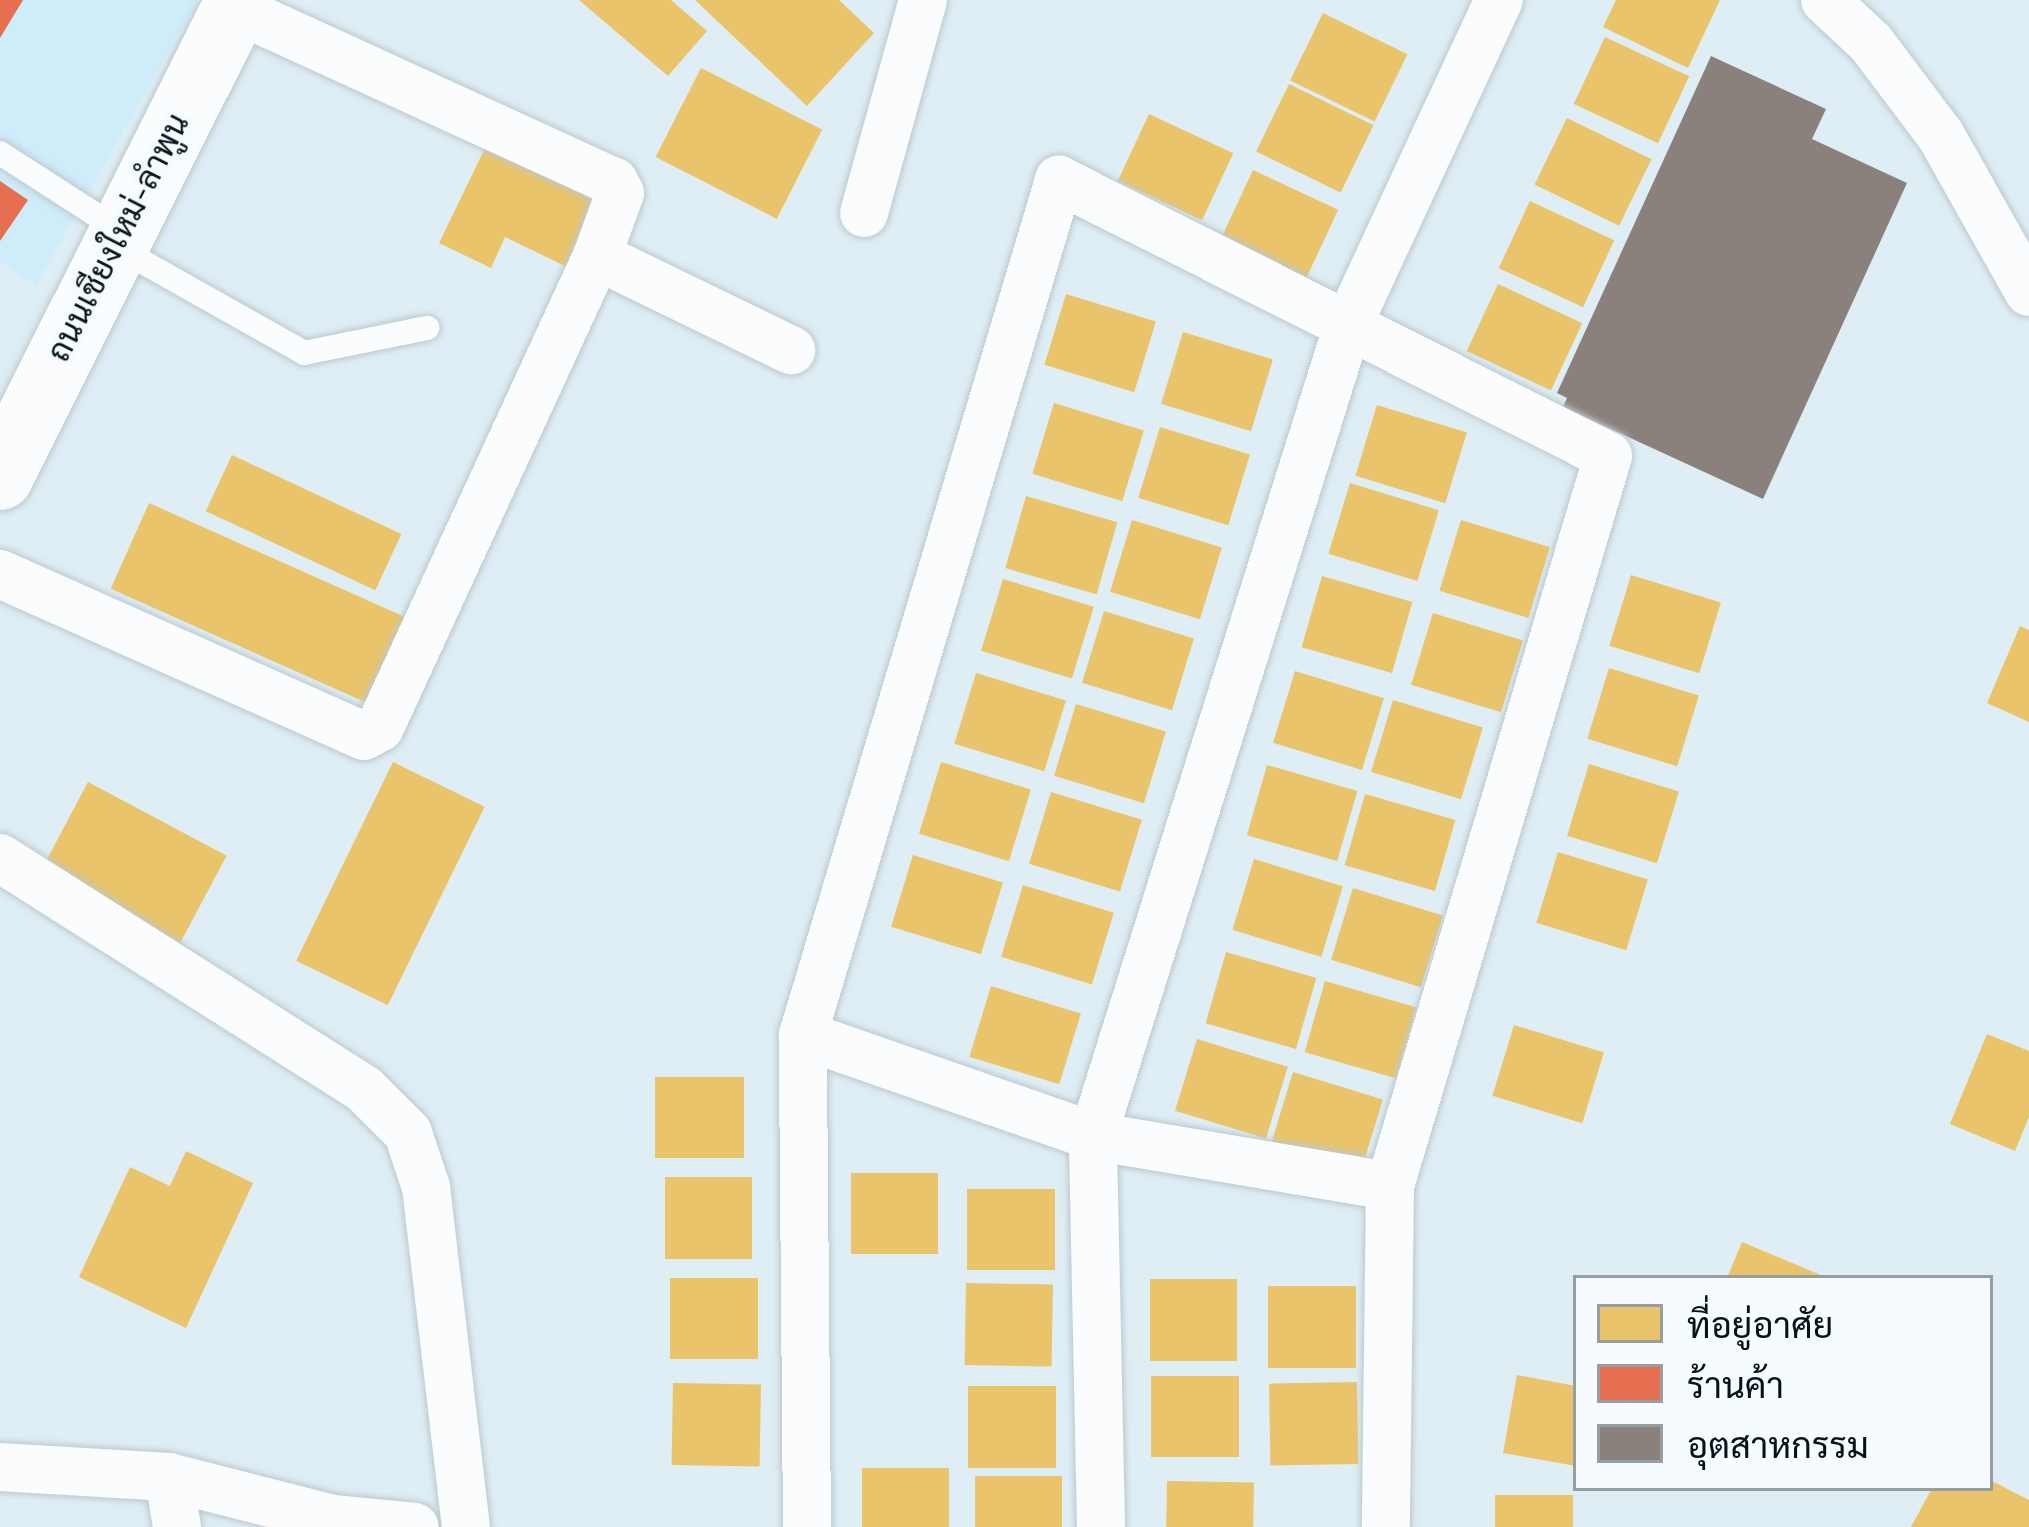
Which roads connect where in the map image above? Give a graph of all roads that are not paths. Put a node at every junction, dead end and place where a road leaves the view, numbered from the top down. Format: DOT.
graph roads {
  1 [pos="923,0"];
  2 [pos="1499,0"];
  3 [pos="1825,0"];
  4 [pos="231,3"];
  5 [pos="0,153"];
  6 [pos="864,213"];
  7 [pos="114,237"];
  8 [pos="597,256"];
  9 [pos="2029,292"];
  10 [pos="1348,325"];
  11 [pos="428,328"];
  12 [pos="791,350"];
  13 [pos="15,408"];
  14 [pos="0,477"];
  15 [pos="0,574"];
  16 [pos="0,858"];
  17 [pos="803,1035"];
  18 [pos="1093,1136"];
  19 [pos="1390,1186"];
  20 [pos="0,1467"];
  21 [pos="170,1477"];
  22 [pos="177,1527"];
  23 [pos="415,1527"];
  24 [pos="466,1527"];
  25 [pos="807,1527"];
  26 [pos="1101,1527"];
  27 [pos="1386,1527"];
  1 -- 6 [label="street"];
  2 -- 10 [label="street"];
  3 -- 9 [label="street"];
  4 -- 7 [label="main road, ถนนเชียงใหม่-ลำพูน"];
  4 -- 8 [label="street"];
  5 -- 7 [label="lane"];
  7 -- 11 [label="lane"];
  7 -- 13 [label="main road, ถนนเชียงใหม่-ลำพูน"];
  8 -- 12 [label="street"];
  8 -- 15 [label="street"];
  10 -- 17 [label="street"];
  10 -- 18 [label="street"];
  10 -- 19 [label="street"];
  13 -- 14 [label="main road, ถนนเชียงใหม่-ลำพูน"];
  16 -- 24 [label="street"];
  17 -- 18 [label="street"];
  17 -- 25 [label="street"];
  18 -- 19 [label="street"];
  18 -- 26 [label="street"];
  19 -- 27 [label="street"];
  20 -- 21 [label="street"];
  21 -- 22 [label="street"];
  21 -- 23 [label="street"];
}
